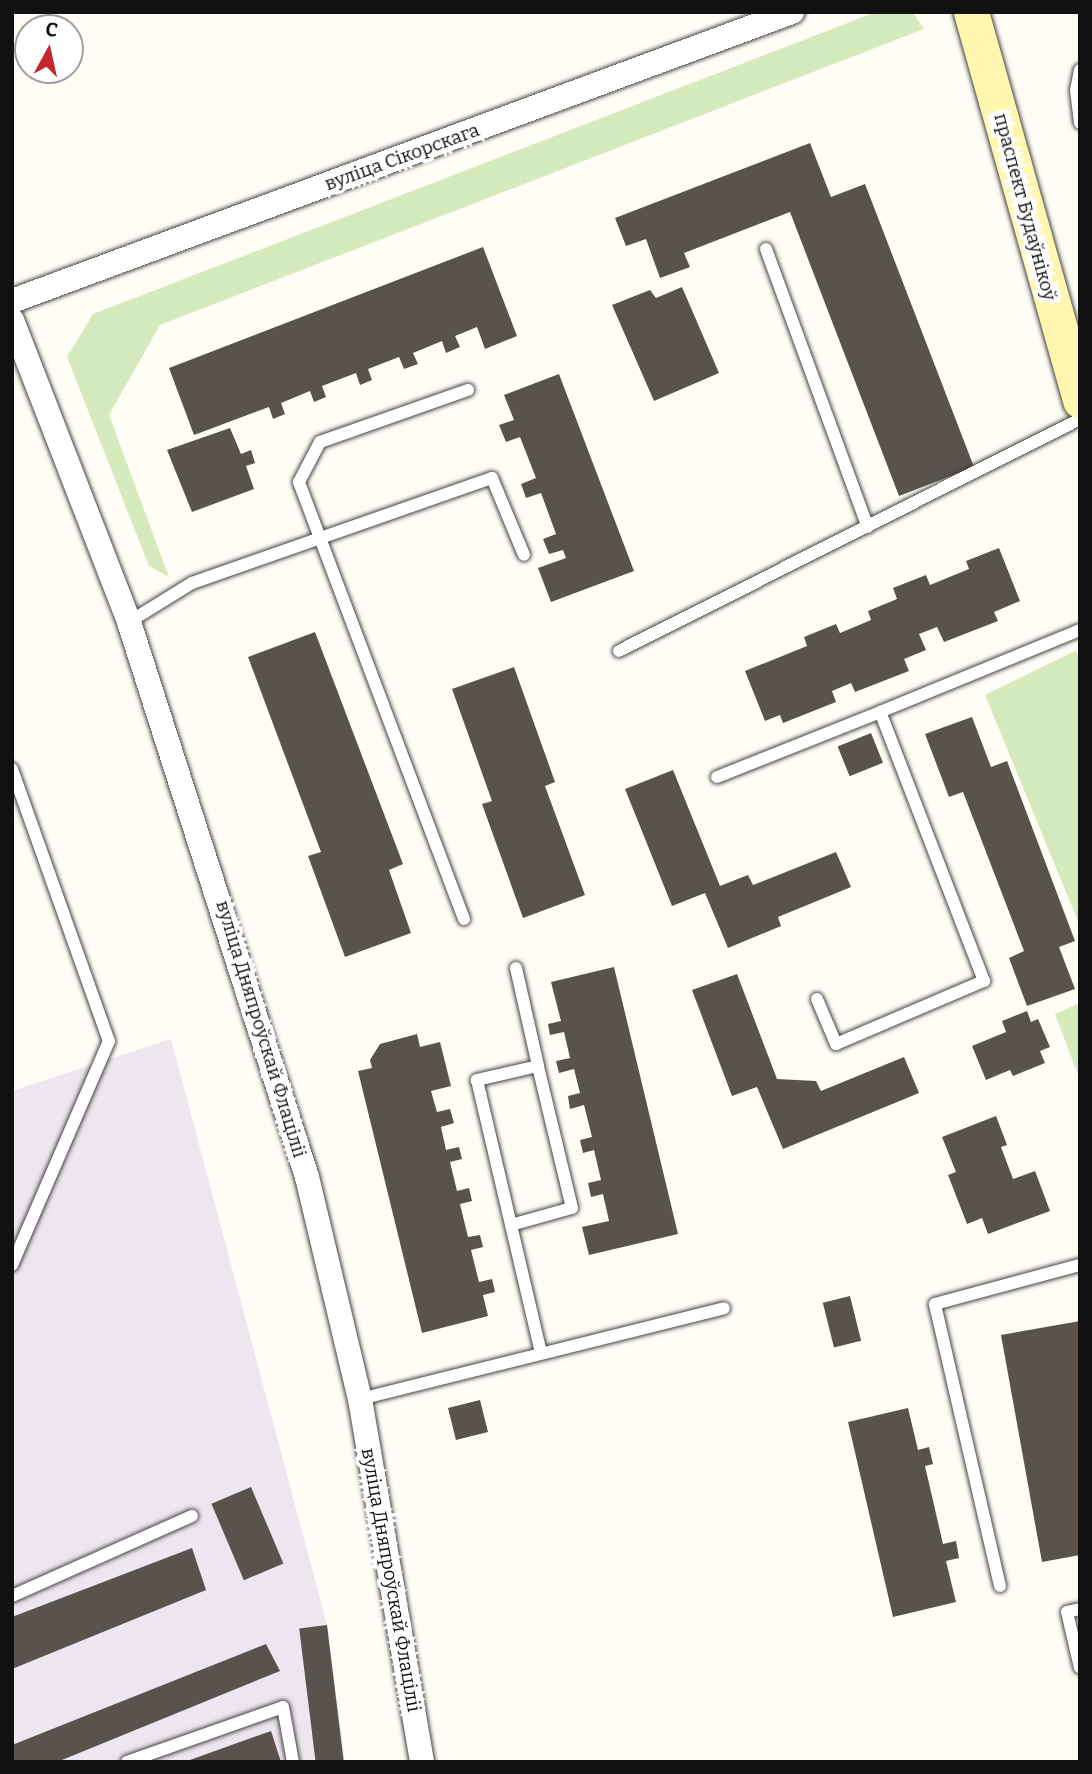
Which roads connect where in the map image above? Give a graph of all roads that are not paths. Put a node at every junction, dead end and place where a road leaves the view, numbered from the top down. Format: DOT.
graph roads {
  1 [pos="792,12"];
  2 [pos="971,12"];
  3 [pos="1080,70"];
  4 [pos="1080,123"];
  5 [pos="766,250"];
  6 [pos="12,301"];
  7 [pos="12,320"];
  8 [pos="468,390"];
  9 [pos="1079,401"];
  10 [pos="868,527"];
  11 [pos="319,540"];
  12 [pos="524,555"];
  13 [pos="129,622"];
  14 [pos="1080,630"];
  15 [pos="620,651"];
  16 [pos="880,712"];
  17 [pos="12,769"];
  18 [pos="717,777"];
  19 [pos="464,919"];
  20 [pos="516,968"];
  21 [pos="817,999"];
  22 [pos="538,1066"];
  23 [pos="511,1225"];
  24 [pos="12,1265"];
  25 [pos="1080,1265"];
  26 [pos="724,1308"];
  27 [pos="541,1353"];
  28 [pos="360,1399"];
  29 [pos="192,1516"];
  30 [pos="1000,1586"];
  31 [pos="12,1596"];
  32 [pos="1080,1609"];
  33 [pos="1080,1668"];
  34 [pos="127,1762"];
  35 [pos="293,1762"];
  36 [pos="422,1762"];
  1 -- 6 [label="street, вуліца Сікорскага"];
  2 -- 9 [label="main road, праспект Будаўнікоў"];
  3 -- 4 [label="lane"];
  5 -- 10 [label="lane"];
  7 -- 13 [label="street, вуліца Дняпроўскай Флаціліі"];
  8 -- 11 [label="lane"];
  9 -- 10 [label="lane"];
  10 -- 15 [label="lane"];
  11 -- 12 [label="lane"];
  11 -- 13 [label="lane"];
  11 -- 19 [label="lane"];
  13 -- 28 [label="street, вуліца Дняпроўскай Флаціліі"];
  14 -- 16 [label="lane"];
  16 -- 18 [label="lane"];
  16 -- 21 [label="lane"];
  17 -- 24 [label="lane"];
  20 -- 22 [label="lane"];
  22 -- 23 [label="lane"];
  22 -- 23 [label="lane"];
  23 -- 27 [label="lane"];
  25 -- 30 [label="lane"];
  26 -- 27 [label="lane"];
  27 -- 28 [label="lane"];
  28 -- 36 [label="street, вуліца Дняпроўскай Флаціліі"];
  29 -- 31 [label="lane"];
  32 -- 33 [label="lane"];
  34 -- 35 [label="lane"];
}
